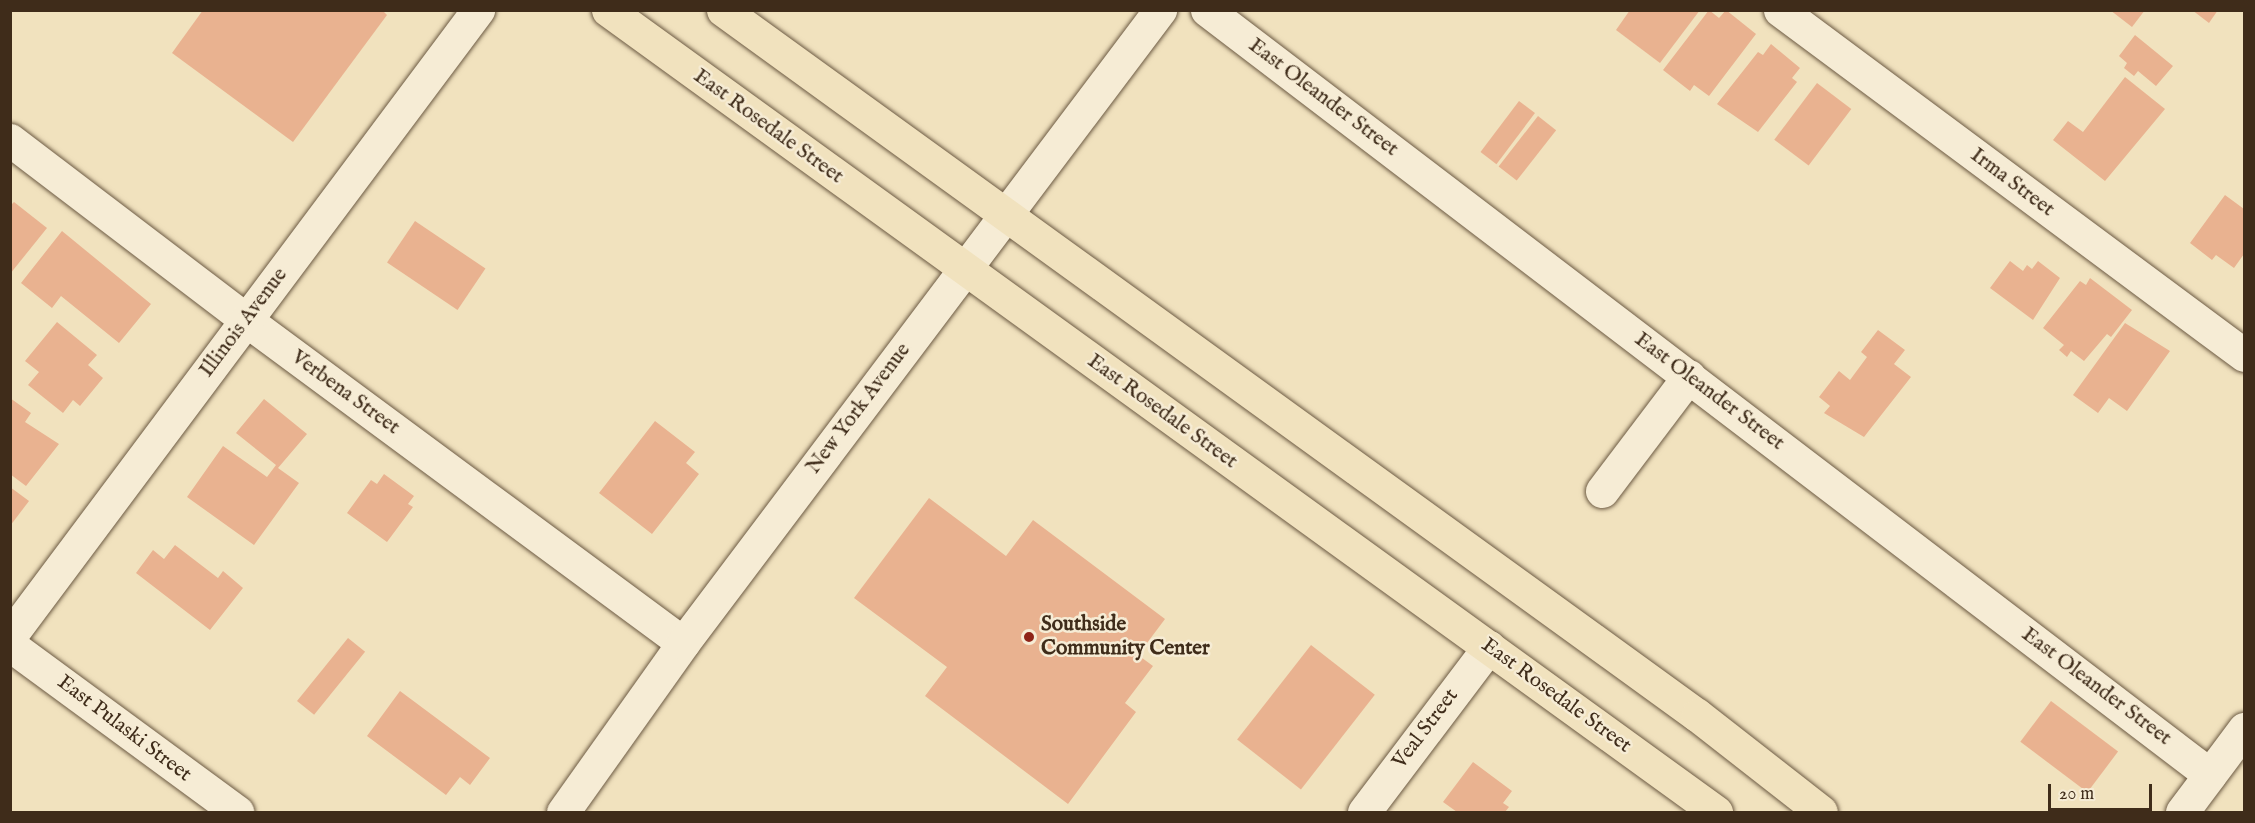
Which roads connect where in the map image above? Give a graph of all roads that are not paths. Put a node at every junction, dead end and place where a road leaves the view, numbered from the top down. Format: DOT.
graph roads {
  1 [pos="478,10"];
  2 [pos="608,10"];
  3 [pos="723,10"];
  4 [pos="1160,10"];
  5 [pos="1207,10"];
  6 [pos="1780,10"];
  7 [pos="10,140"];
  8 [pos="1005,215"];
  9 [pos="964,269"];
  10 [pos="246,320"];
  11 [pos="2244,355"];
  12 [pos="1689,376"];
  13 [pos="1602,491"];
  14 [pos="10,636"];
  15 [pos="683,643"];
  16 [pos="10,645"];
  17 [pos="1489,646"];
  18 [pos="2244,729"];
  19 [pos="2210,775"];
  20 [pos="237,813"];
  21 [pos="563,813"];
  22 [pos="1364,813"];
  23 [pos="1716,813"];
  24 [pos="1821,813"];
  25 [pos="2182,813"];
  1 -- 10 [label="street, Illinois Avenue"];
  2 -- 9 [label="main road, East Rosedale Street"];
  3 -- 8 [label="main road"];
  4 -- 8 [label="street, New York Avenue"];
  5 -- 12 [label="street, East Oleander Street"];
  6 -- 11 [label="street, Irma Street"];
  7 -- 10 [label="street, Verbena Street"];
  8 -- 9 [label="street, New York Avenue"];
  8 -- 24 [label="main road"];
  9 -- 15 [label="street, New York Avenue"];
  9 -- 17 [label="main road, East Rosedale Street"];
  10 -- 14 [label="street, Illinois Avenue"];
  10 -- 15 [label="street, Verbena Street"];
  12 -- 13 [label="street"];
  12 -- 19 [label="street, East Oleander Street"];
  15 -- 21 [label="street, New York Avenue"];
  16 -- 20 [label="street, East Pulaski Street"];
  17 -- 22 [label="street, Veal Street"];
  17 -- 23 [label="main road, East Rosedale Street"];
  18 -- 19 [label="street"];
  19 -- 25 [label="street"];
}
